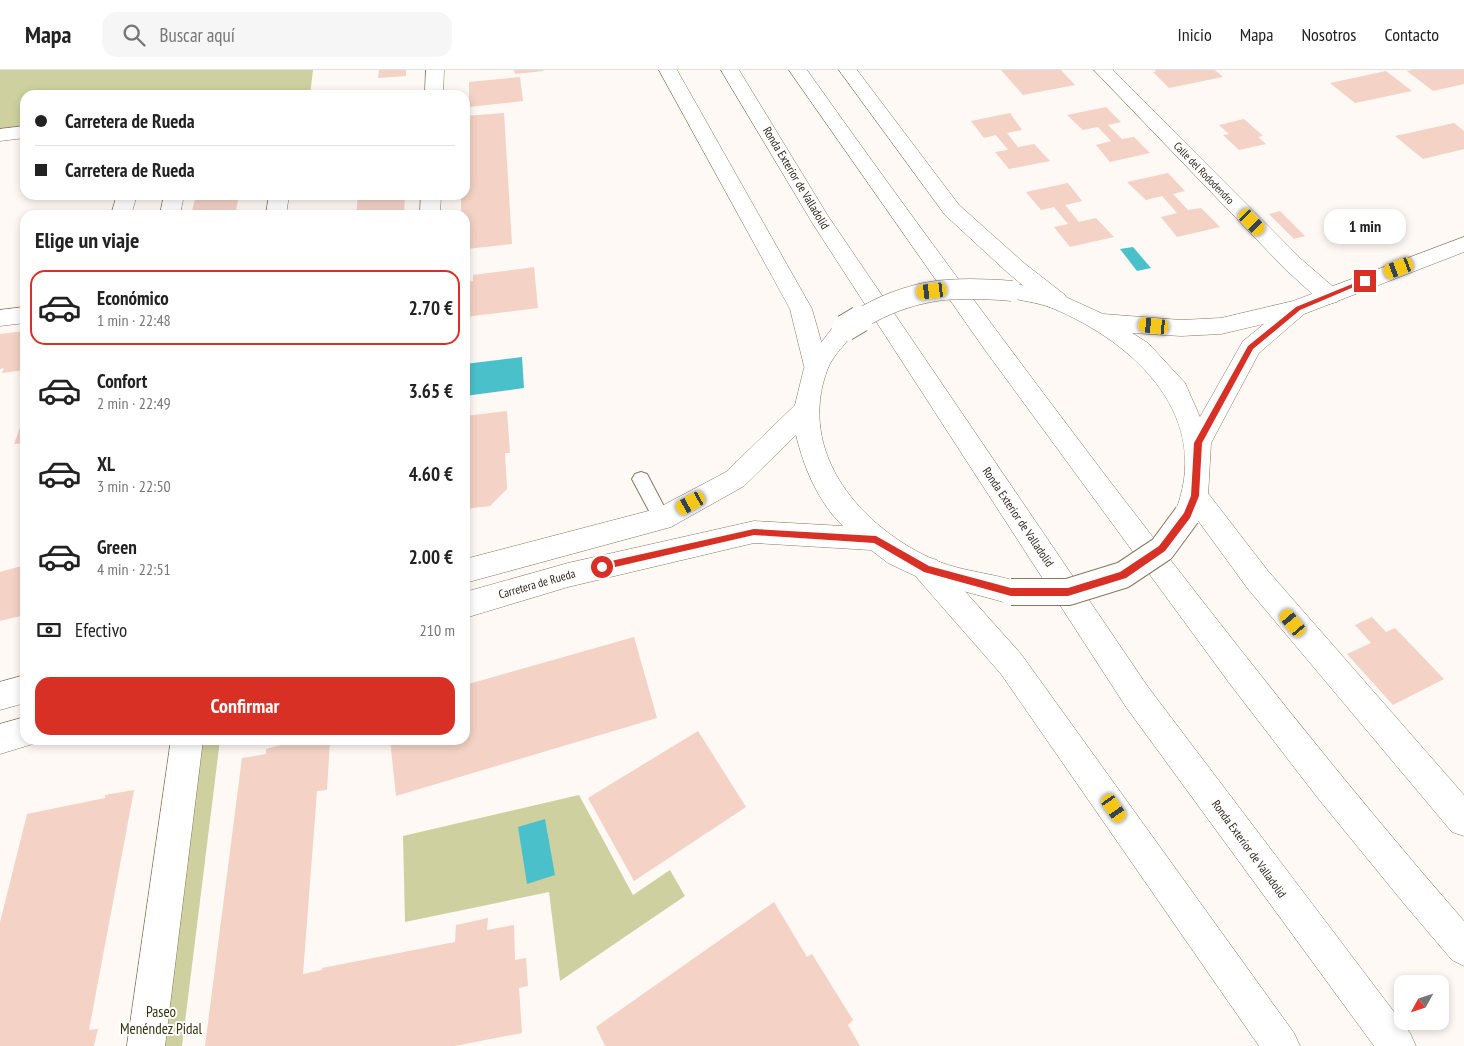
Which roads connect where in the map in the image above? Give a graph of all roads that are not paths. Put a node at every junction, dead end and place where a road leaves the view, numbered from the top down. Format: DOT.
graph roads {
  1 [pos="434,70"];
  2 [pos="668,70"];
  3 [pos="730,70"];
  4 [pos="798,70"];
  5 [pos="848,70"];
  6 [pos="1103,70"];
  7 [pos="434,90"];
  8 [pos="20,132"];
  9 [pos="0,134"];
  10 [pos="1464,244"];
  11 [pos="1329,296"];
  12 [pos="1057,301"];
  13 [pos="1298,308"];
  14 [pos="20,316"];
  15 [pos="0,318"];
  16 [pos="1099,322"];
  17 [pos="816,366"];
  18 [pos="805,411"];
  19 [pos="1198,443"];
  20 [pos="641,479"];
  21 [pos="1191,506"];
  22 [pos="662,519"];
  23 [pos="876,540"];
  24 [pos="927,569"];
  25 [pos="470,570"];
  26 [pos="470,604"];
  27 [pos="20,690"];
  28 [pos="0,696"];
  29 [pos="20,733"];
  30 [pos="0,739"];
  31 [pos="186,745"];
  32 [pos="1464,820"];
  33 [pos="1464,948"];
  34 [pos="146,1046"];
  35 [pos="1282,1046"];
  36 [pos="1397,1046"];
  1 -- 7 [label="main road"];
  2 -- 17 [label="main road"];
  3 -- 36 [label="main road, Ronda Exterior de Valladolid"];
  4 -- 33 [label="main road"];
  5 -- 12 [label="main road"];
  6 -- 11 [label="main road, Calle del Rododendro"];
  8 -- 9 [label="main road"];
  10 -- 11 [label="main road"];
  11 -- 13 [label="main road"];
  12 -- 16 [label="main road"];
  12 -- 17 [label="main road, bridge"];
  13 -- 16 [label="main road"];
  13 -- 19 [label="main road"];
  14 -- 15 [label="main road"];
  16 -- 19 [label="main road"];
  17 -- 18 [label="main road"];
  18 -- 22 [label="main road"];
  18 -- 23 [label="main road"];
  19 -- 21 [label="main road"];
  20 -- 22 [label="lane"];
  21 -- 24 [label="main road, bridge"];
  21 -- 32 [label="main road"];
  22 -- 25 [label="main road"];
  23 -- 24 [label="main road"];
  23 -- 26 [label="main road, Carretera de Rueda"];
  24 -- 35 [label="main road"];
  27 -- 28 [label="main road"];
  29 -- 30 [label="main road"];
  31 -- 34 [label="main road"];
}
